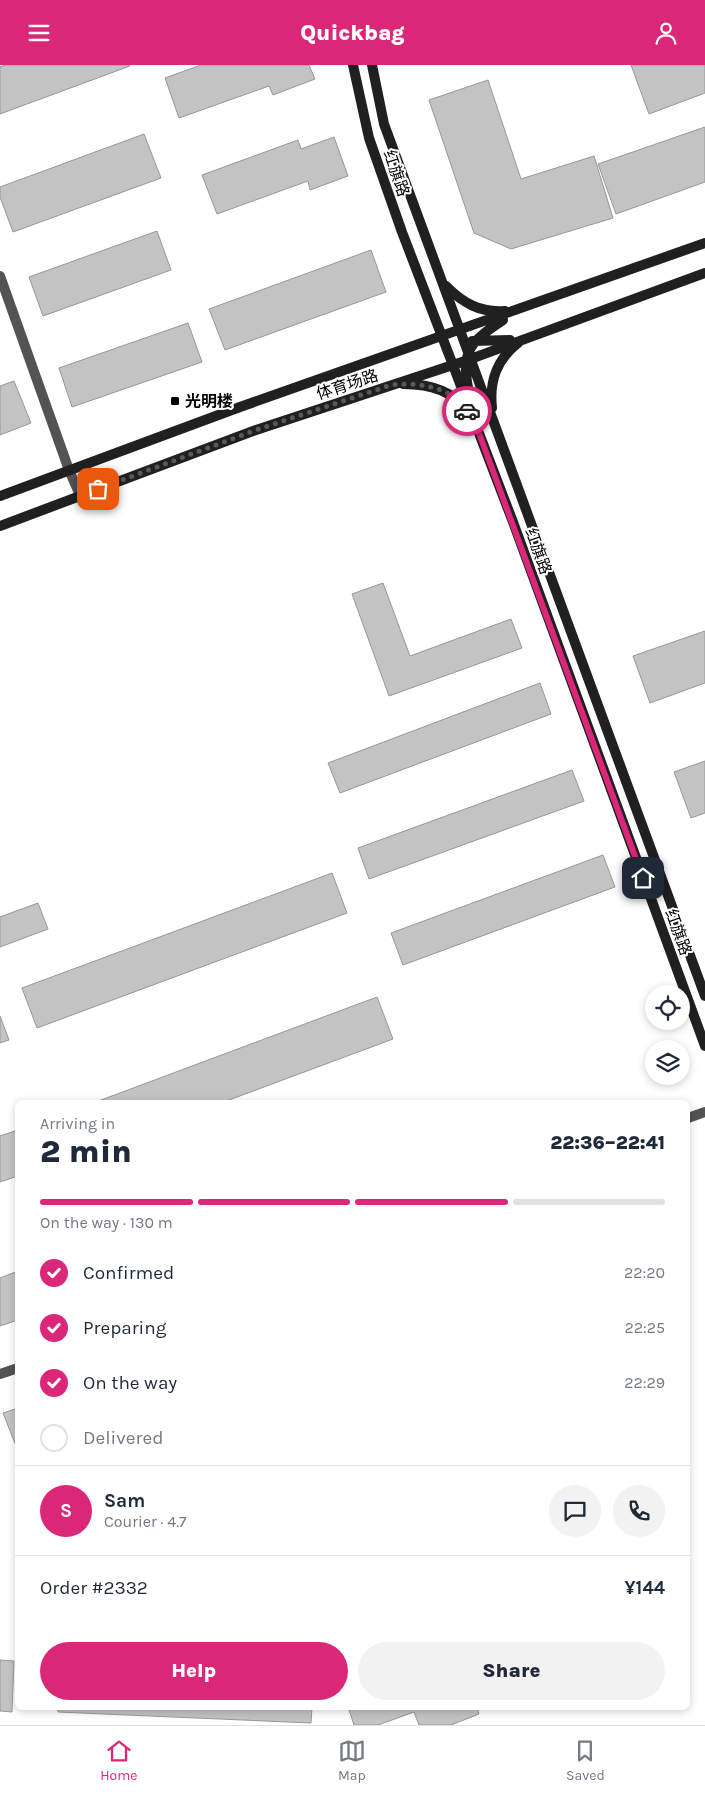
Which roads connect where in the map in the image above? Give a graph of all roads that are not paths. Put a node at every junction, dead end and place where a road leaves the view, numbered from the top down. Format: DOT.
graph roads {
  1 [pos="353,65"];
  2 [pos="372,65"];
  3 [pos="705,243"];
  4 [pos="705,273"];
  5 [pos="0,276"];
  6 [pos="442,282"];
  7 [pos="516,311"];
  8 [pos="458,337"];
  9 [pos="524,339"];
  10 [pos="467,357"];
  11 [pos="452,365"];
  12 [pos="391,385"];
  13 [pos="493,420"];
  14 [pos="476,425"];
  15 [pos="68,470"];
  16 [pos="80,495"];
  17 [pos="0,496"];
  18 [pos="0,526"];
  19 [pos="705,996"];
  20 [pos="705,1046"];
  21 [pos="705,1111"];
  22 [pos="690,1117"];
  23 [pos="15,1368"];
  24 [pos="0,1374"];
  1 -- 8 [label="main road, 红旗路"];
  2 -- 6 [label="main road, 红旗路"];
  3 -- 7 [label="main road, 体育场路"];
  4 -- 9 [label="main road, 体育场路"];
  5 -- 15 [label="street"];
  6 -- 7 [label="main road"];
  6 -- 8 [label="main road, 红旗路"];
  7 -- 8 [label="main road, 体育场路"];
  7 -- 8 [label="main road"];
  8 -- 9 [label="main road"];
  8 -- 10 [label="main road, 红旗路"];
  8 -- 11 [label="main road, 红旗路"];
  8 -- 15 [label="main road, 体育场路"];
  9 -- 10 [label="main road, 体育场路"];
  9 -- 13 [label="main road"];
  10 -- 11 [label="main road, 体育场路"];
  10 -- 13 [label="main road, 红旗路"];
  10 -- 14 [label="main road"];
  11 -- 12 [label="main road, 体育场路"];
  11 -- 14 [label="main road, 红旗路"];
  12 -- 14 [label="main road"];
  12 -- 16 [label="main road, 体育场路"];
  13 -- 19 [label="main road, 红旗路"];
  14 -- 20 [label="main road, 红旗路"];
  15 -- 16 [label="street"];
  15 -- 17 [label="main road, 体育场路"];
  16 -- 18 [label="main road, 体育场路"];
  21 -- 22 [label="street"];
  23 -- 24 [label="street"];
}
